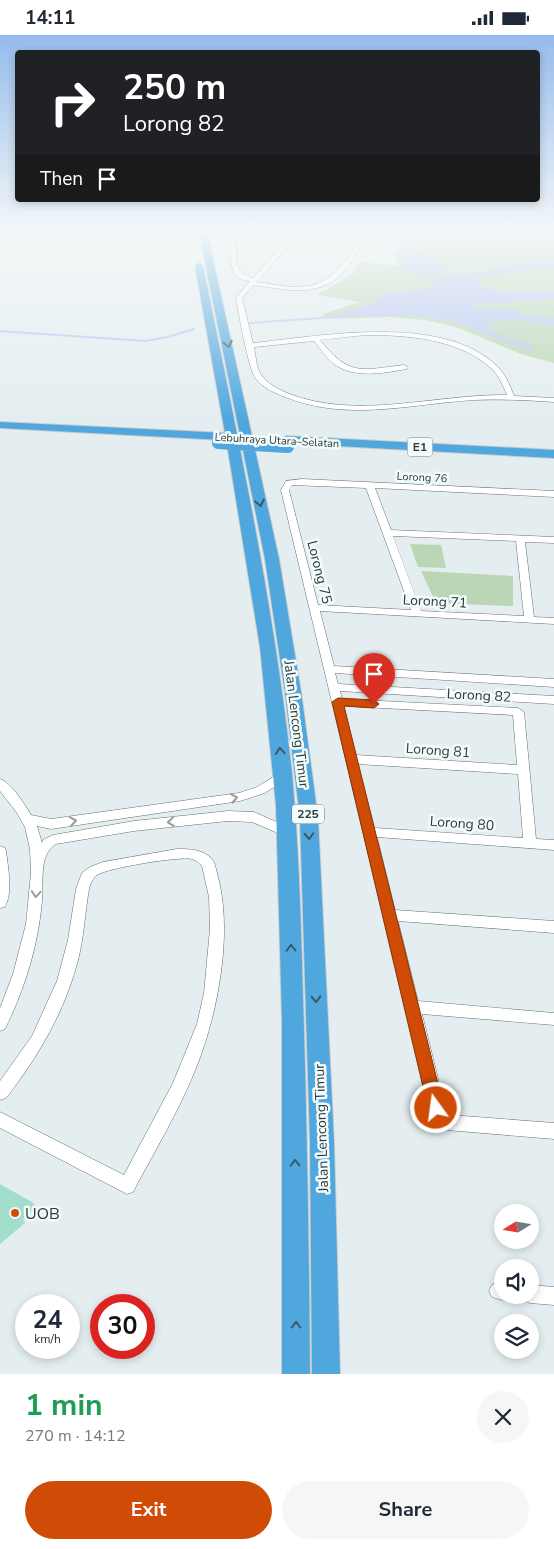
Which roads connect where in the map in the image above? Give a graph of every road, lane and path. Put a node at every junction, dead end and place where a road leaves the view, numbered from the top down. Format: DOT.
graph roads {
  1 [pos="204,294"];
  2 [pos="217,294"];
  3 [pos="242,294"];
  4 [pos="316,339"];
  5 [pos="250,345"];
  6 [pos="404,367"];
  7 [pos="511,397"];
  8 [pos="554,400"];
  9 [pos="0,425"];
  10 [pos="0,433"];
  11 [pos="220,440"];
  12 [pos="287,443"];
  13 [pos="554,454"];
  14 [pos="554,460"];
  15 [pos="289,483"];
  16 [pos="370,486"];
  17 [pos="554,494"];
  18 [pos="387,533"];
  19 [pos="520,539"];
  20 [pos="554,540"];
  21 [pos="315,608"];
  22 [pos="417,614"];
  23 [pos="529,619"];
  24 [pos="554,621"];
  25 [pos="330,669"];
  26 [pos="554,683"];
  27 [pos="334,687"];
  28 [pos="554,700"];
  29 [pos="338,702"];
  30 [pos="352,759"];
  31 [pos="523,770"];
  32 [pos="283,775"];
  33 [pos="0,783"];
  34 [pos="25,817"];
  35 [pos="287,832"];
  36 [pos="369,832"];
  37 [pos="530,843"];
  38 [pos="554,845"];
  39 [pos="0,851"];
  40 [pos="38,859"];
  41 [pos="0,898"];
  42 [pos="0,903"];
  43 [pos="389,915"];
  44 [pos="554,927"];
  45 [pos="411,1007"];
  46 [pos="554,1019"];
  47 [pos="0,1024"];
  48 [pos="0,1093"];
  49 [pos="0,1120"];
  50 [pos="554,1131"];
  51 [pos="539,1295"];
  52 [pos="554,1296"];
  53 [pos="296,1374"];
  54 [pos="326,1374"];
  32 -- 1 [label="highway, Jalan Lencong Timur / 225, one-way"];
  2 -- 54 [label="highway, Jalan Lencong Timur / 225, one-way"];
  3 -- 5 [label="street"];
  4 -- 5 [label="street"];
  4 -- 6 [label="street"];
  4 -- 7 [label="street"];
  5 -- 7 [label="street"];
  7 -- 8 [label="street"];
  9 -- 11 [label="highway, Lebuhraya Utara–Selatan / E1"];
  10 -- 11 [label="highway, Lebuhraya Utara–Selatan / E1"];
  11 -- 12 [label="highway, Lebuhraya Utara–Selatan / E1, bridge"];
  12 -- 13 [label="highway, Lebuhraya Utara–Selatan / E1"];
  12 -- 14 [label="highway, Lebuhraya Utara–Selatan / E1"];
  15 -- 16 [label="street, Lorong 76"];
  15 -- 21 [label="street, Lorong 75"];
  16 -- 17 [label="street, Lorong 76"];
  16 -- 18 [label="street"];
  18 -- 19 [label="street"];
  18 -- 22 [label="street"];
  19 -- 20 [label="street"];
  19 -- 23 [label="street"];
  21 -- 22 [label="street, Lorong 71"];
  21 -- 25 [label="street, Lorong 75"];
  22 -- 23 [label="street, Lorong 71"];
  23 -- 24 [label="street, Lorong 71"];
  25 -- 26 [label="street"];
  25 -- 27 [label="street, Lorong 75"];
  27 -- 28 [label="street"];
  27 -- 29 [label="street, Lorong 75"];
  29 -- 30 [label="street, Lorong 75"];
  29 -- 31 [label="street, Lorong 82"];
  30 -- 31 [label="street, Lorong 81"];
  30 -- 36 [label="street, Lorong 75"];
  31 -- 37 [label="street, Lorong 82"];
  34 -- 32 [label="street, one-way"];
  32 -- 35 [label="highway, Jalan Lencong Timur / 225"];
  33 -- 34 [label="street"];
  34 -- 40 [label="street"];
  35 -- 40 [label="street, one-way"];
  53 -- 35 [label="highway, Jalan Lencong Timur / 225, one-way"];
  36 -- 37 [label="street, Lorong 80"];
  36 -- 43 [label="street, Lorong 75"];
  37 -- 38 [label="street, Lorong 80"];
  39 -- 41 [label="street"];
  40 -- 47 [label="street, one-way"];
  41 -- 42 [label="street"];
  43 -- 44 [label="street"];
  43 -- 45 [label="street, Lorong 75"];
  45 -- 46 [label="street"];
  45 -- 50 [label="street, Lorong 75"];
  48 -- 49 [label="street"];
  51 -- 52 [label="street"];
}
